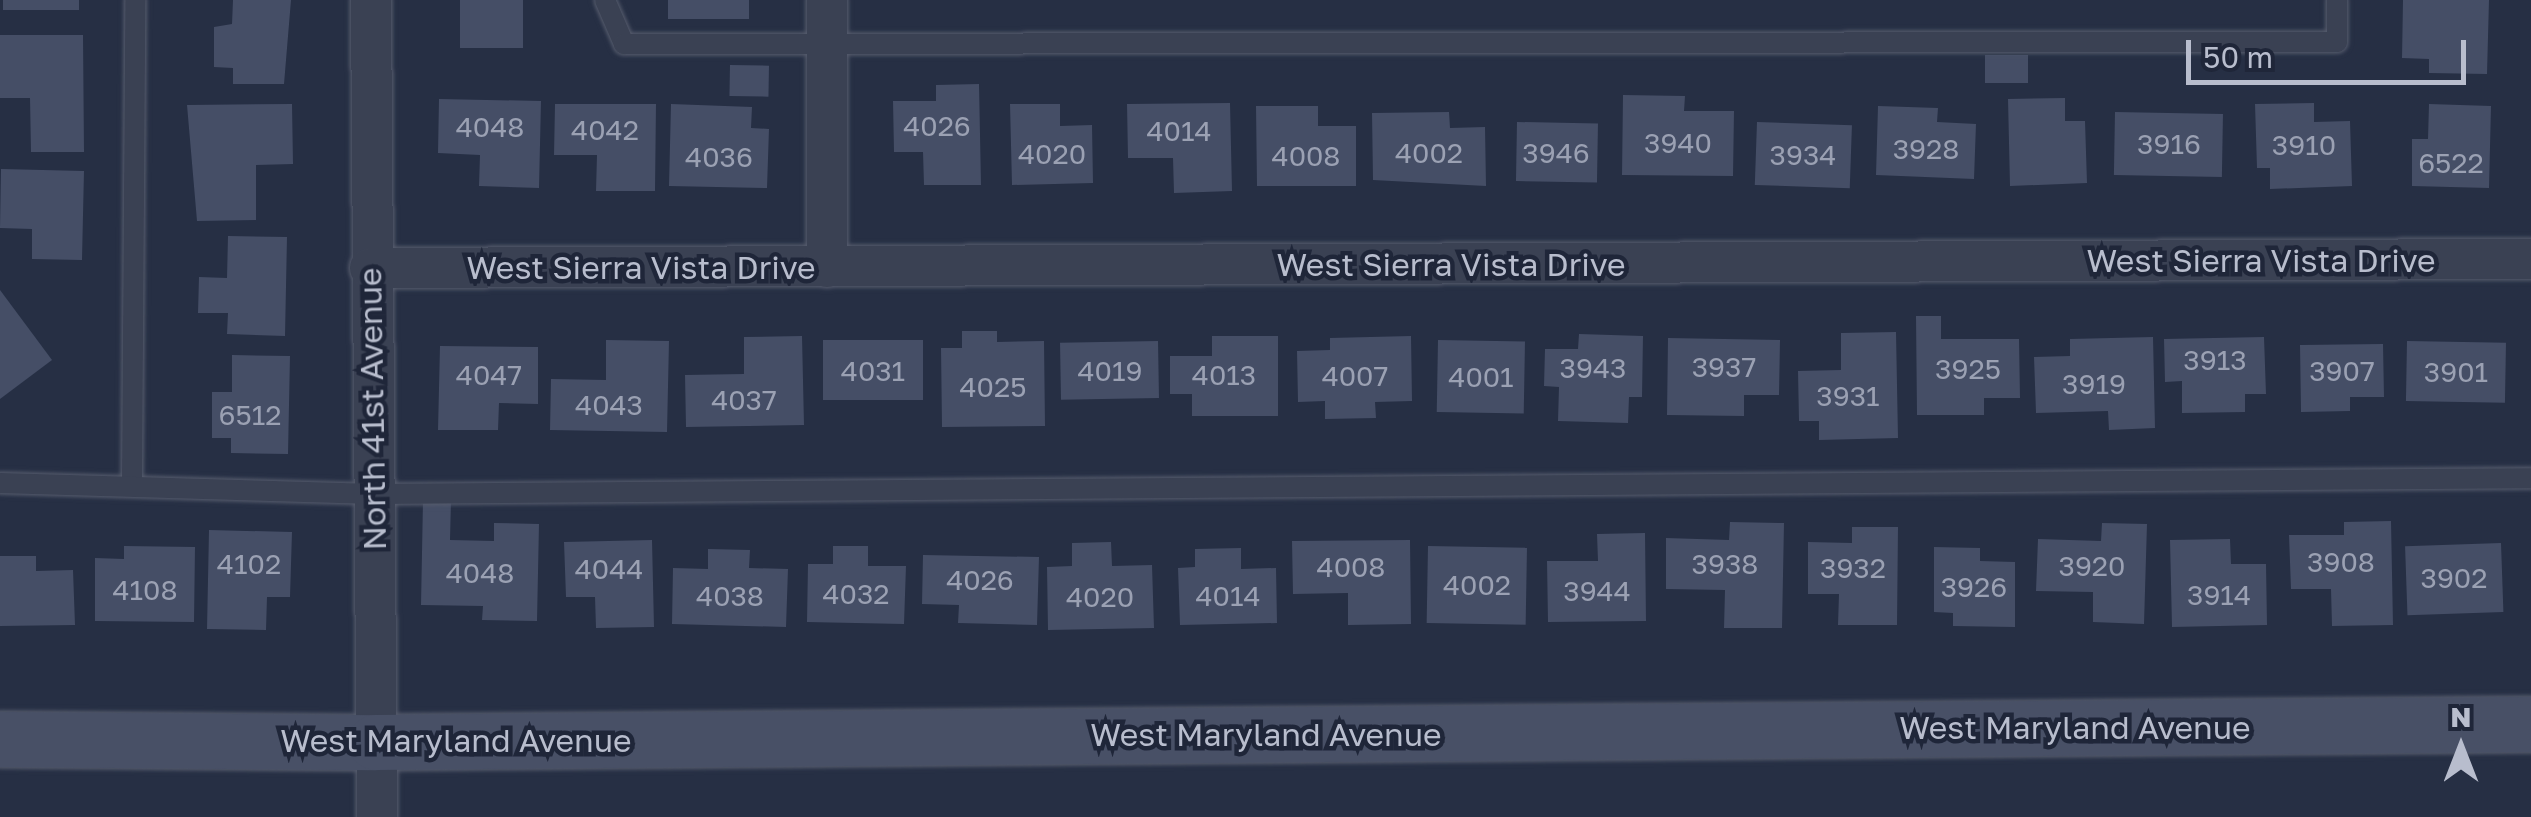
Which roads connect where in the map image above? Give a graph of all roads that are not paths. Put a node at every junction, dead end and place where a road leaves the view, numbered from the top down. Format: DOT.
graph roads {
  1 [pos="135,0"];
  2 [pos="371,0"];
  3 [pos="604,0"];
  4 [pos="827,0"];
  5 [pos="2338,0"];
  6 [pos="827,44"];
  7 [pos="2531,259"];
  8 [pos="828,267"];
  9 [pos="370,268"];
  10 [pos="2531,478"];
  11 [pos="132,482"];
  12 [pos="0,483"];
  13 [pos="374,494"];
  14 [pos="2531,724"];
  15 [pos="0,739"];
  16 [pos="376,742"];
  17 [pos="377,817"];
  1 -- 11 [label="lane"];
  2 -- 9 [label="street, North 41st Avenue"];
  3 -- 6 [label="lane"];
  4 -- 6 [label="street"];
  5 -- 6 [label="lane"];
  6 -- 8 [label="street"];
  7 -- 8 [label="street, West Sierra Vista Drive"];
  8 -- 9 [label="street, West Sierra Vista Drive"];
  9 -- 13 [label="street, North 41st Avenue"];
  10 -- 13 [label="lane"];
  11 -- 12 [label="lane"];
  11 -- 13 [label="lane"];
  13 -- 16 [label="street, North 41st Avenue"];
  14 -- 16 [label="street, West Maryland Avenue"];
  15 -- 16 [label="street, West Maryland Avenue"];
  16 -- 17 [label="street, North 41st Avenue"];
}
